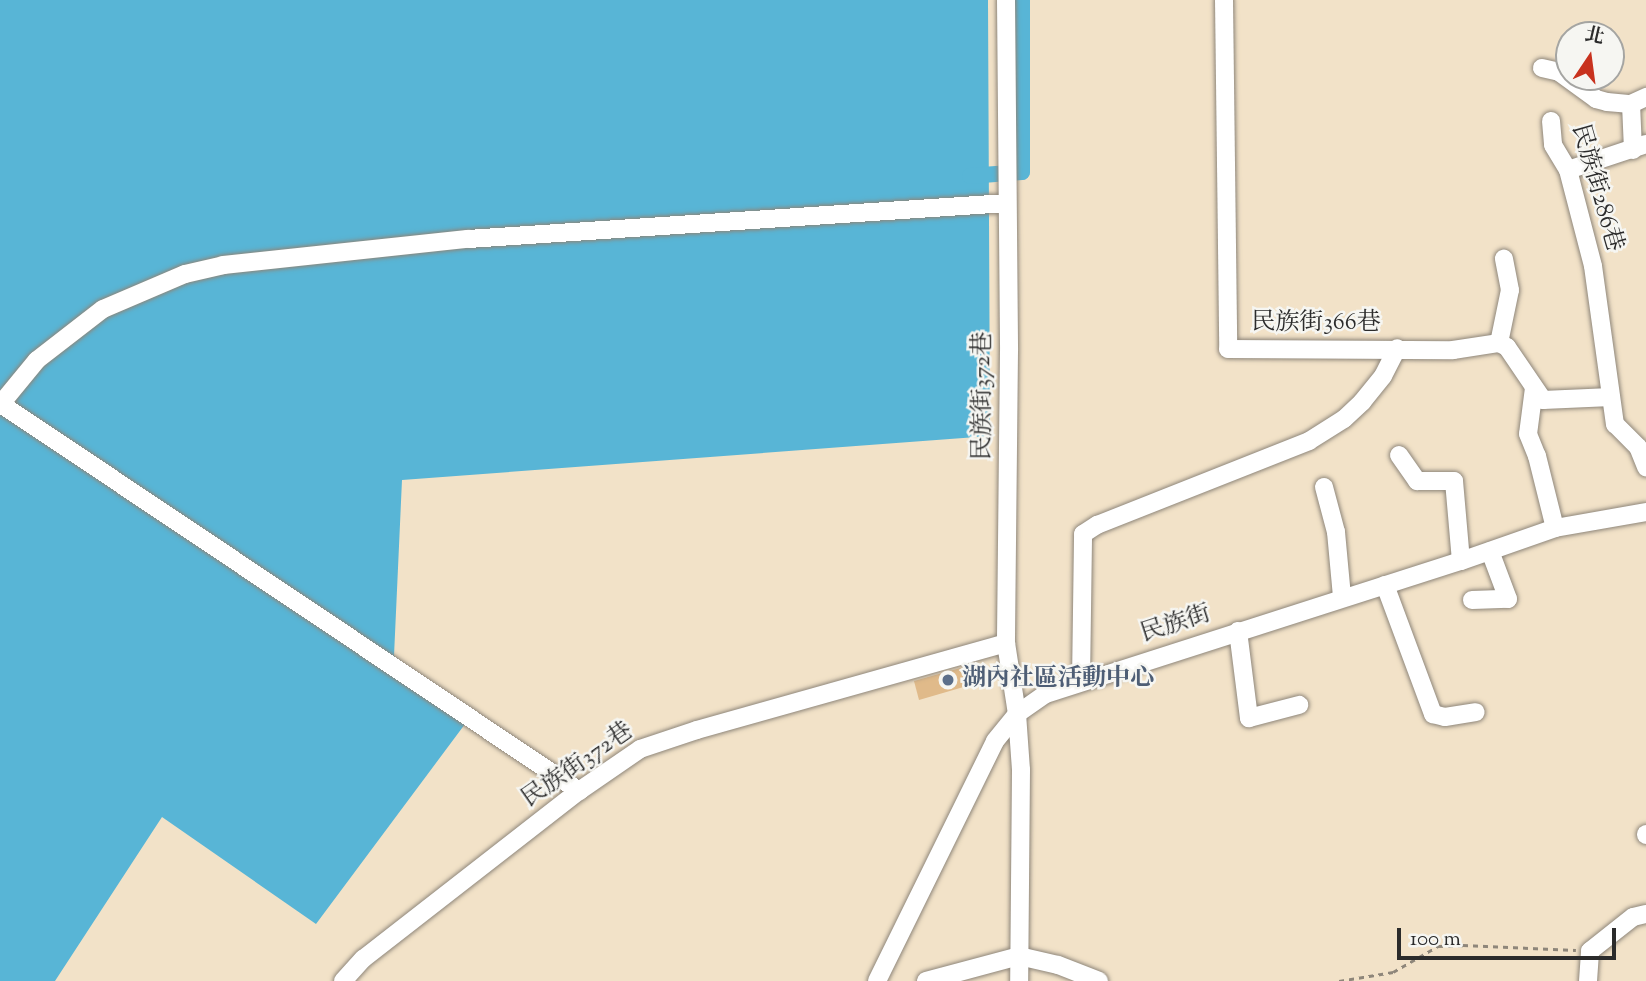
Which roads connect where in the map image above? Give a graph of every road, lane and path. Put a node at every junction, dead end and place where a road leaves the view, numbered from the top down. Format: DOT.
graph roads {
  1 [pos="1006,0"];
  2 [pos="1224,0"];
  3 [pos="1542,68"];
  4 [pos="1639,100"];
  5 [pos="1551,121"];
  6 [pos="1640,147"];
  7 [pos="1568,170"];
  8 [pos="1007,197"];
  9 [pos="1504,259"];
  10 [pos="1499,343"];
  11 [pos="1398,348"];
  12 [pos="1534,388"];
  13 [pos="1611,397"];
  14 [pos="1,404"];
  15 [pos="1399,455"];
  16 [pos="1646,467"];
  17 [pos="1324,487"];
  18 [pos="1646,512"];
  19 [pos="1555,528"];
  20 [pos="1490,551"];
  21 [pos="1461,562"];
  22 [pos="1385,585"];
  23 [pos="1342,597"];
  24 [pos="1472,600"];
  25 [pos="1238,631"];
  26 [pos="1006,643"];
  27 [pos="1081,682"];
  28 [pos="1299,705"];
  29 [pos="1476,712"];
  30 [pos="1017,714"];
  31 [pos="579,791"];
  32 [pos="1646,914"];
  33 [pos="1590,951"];
  34 [pos="1019,957"];
  35 [pos="344,981"];
  36 [pos="877,981"];
  37 [pos="926,981"];
  38 [pos="1019,981"];
  39 [pos="1099,981"];
  40 [pos="1339,981"];
  41 [pos="1587,981"];
  1 -- 8 [label="street, 民族街372巷"];
  2 -- 11 [label="street, 民族街366巷"];
  3 -- 4 [label="street"];
  4 -- 6 [label="street"];
  5 -- 7 [label="street, 民族街286巷"];
  6 -- 7 [label="street"];
  7 -- 13 [label="street, 民族街286巷"];
  8 -- 14 [label="street"];
  8 -- 26 [label="street, 民族街372巷"];
  9 -- 10 [label="street"];
  10 -- 11 [label="street"];
  10 -- 12 [label="street"];
  11 -- 27 [label="street, 民族街366巷"];
  12 -- 13 [label="street"];
  12 -- 19 [label="street"];
  13 -- 16 [label="street, 民族街286巷"];
  14 -- 31 [label="street"];
  15 -- 21 [label="street"];
  17 -- 23 [label="street"];
  18 -- 19 [label="street, 民族街"];
  19 -- 20 [label="street, 民族街"];
  20 -- 21 [label="street, 民族街"];
  20 -- 24 [label="street"];
  21 -- 22 [label="street, 民族街"];
  22 -- 23 [label="street, 民族街"];
  22 -- 29 [label="street"];
  23 -- 25 [label="street, 民族街"];
  25 -- 27 [label="street, 民族街"];
  25 -- 28 [label="street"];
  26 -- 30 [label="street, 民族街372巷"];
  26 -- 31 [label="street, 民族街372巷"];
  27 -- 30 [label="street, 民族街"];
  30 -- 34 [label="street, 民族街372巷"];
  30 -- 36 [label="street, 民族街"];
  31 -- 35 [label="street, 民族街372巷"];
  32 -- 33 [label="street"];
  33 -- 40 [label="path"];
  33 -- 41 [label="street"];
  34 -- 37 [label="street"];
  34 -- 38 [label="street, 民族街372巷"];
  34 -- 39 [label="street"];
}
